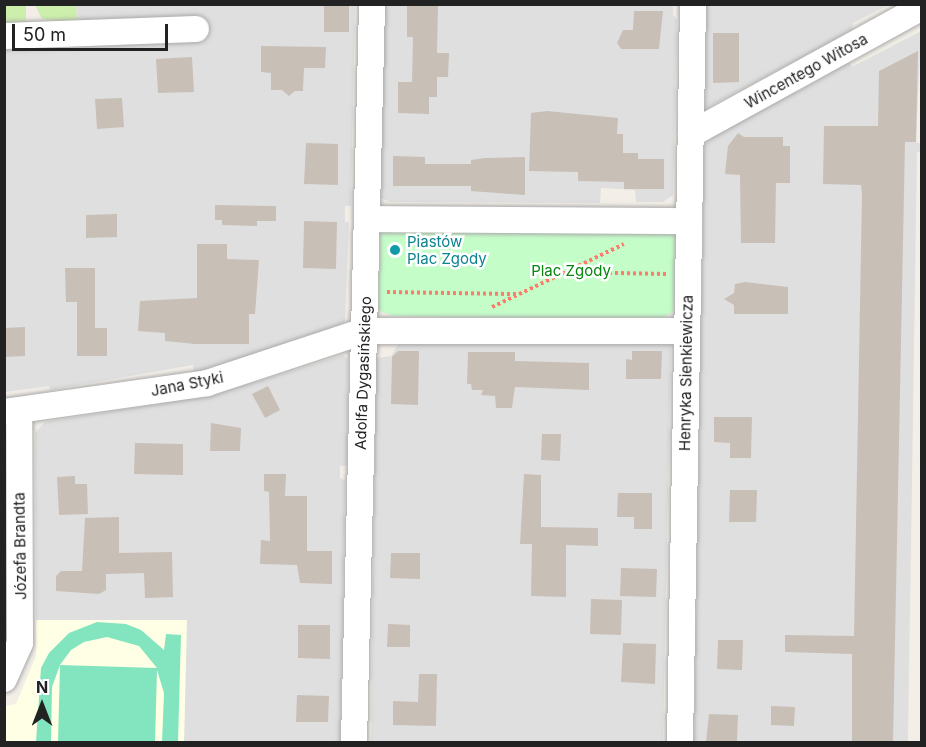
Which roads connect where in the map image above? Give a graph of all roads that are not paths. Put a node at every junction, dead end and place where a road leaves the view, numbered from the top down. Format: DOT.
graph roads {
  1 [pos="372,4"];
  2 [pos="693,4"];
  3 [pos="921,7"];
  4 [pos="196,29"];
  5 [pos="4,36"];
  6 [pos="691,134"];
  7 [pos="368,219"];
  8 [pos="689,222"];
  9 [pos="364,330"];
  10 [pos="687,330"];
  11 [pos="12,411"];
  12 [pos="4,678"];
  13 [pos="354,742"];
  14 [pos="680,742"];
  1 -- 7 [label="street, Adolfa Dygasińskiego"];
  2 -- 6 [label="street, Henryka Sienkiewicza"];
  3 -- 6 [label="street, Wincentego Witosa"];
  4 -- 5 [label="street"];
  6 -- 8 [label="street, Henryka Sienkiewicza"];
  7 -- 8 [label="street"];
  7 -- 9 [label="street, Adolfa Dygasińskiego"];
  8 -- 10 [label="street, Henryka Sienkiewicza"];
  9 -- 10 [label="street"];
  9 -- 11 [label="street, Jana Styki"];
  9 -- 13 [label="street, Adolfa Dygasińskiego"];
  10 -- 14 [label="street, Henryka Sienkiewicza"];
  11 -- 12 [label="street, Józefa Brandta"];
}
